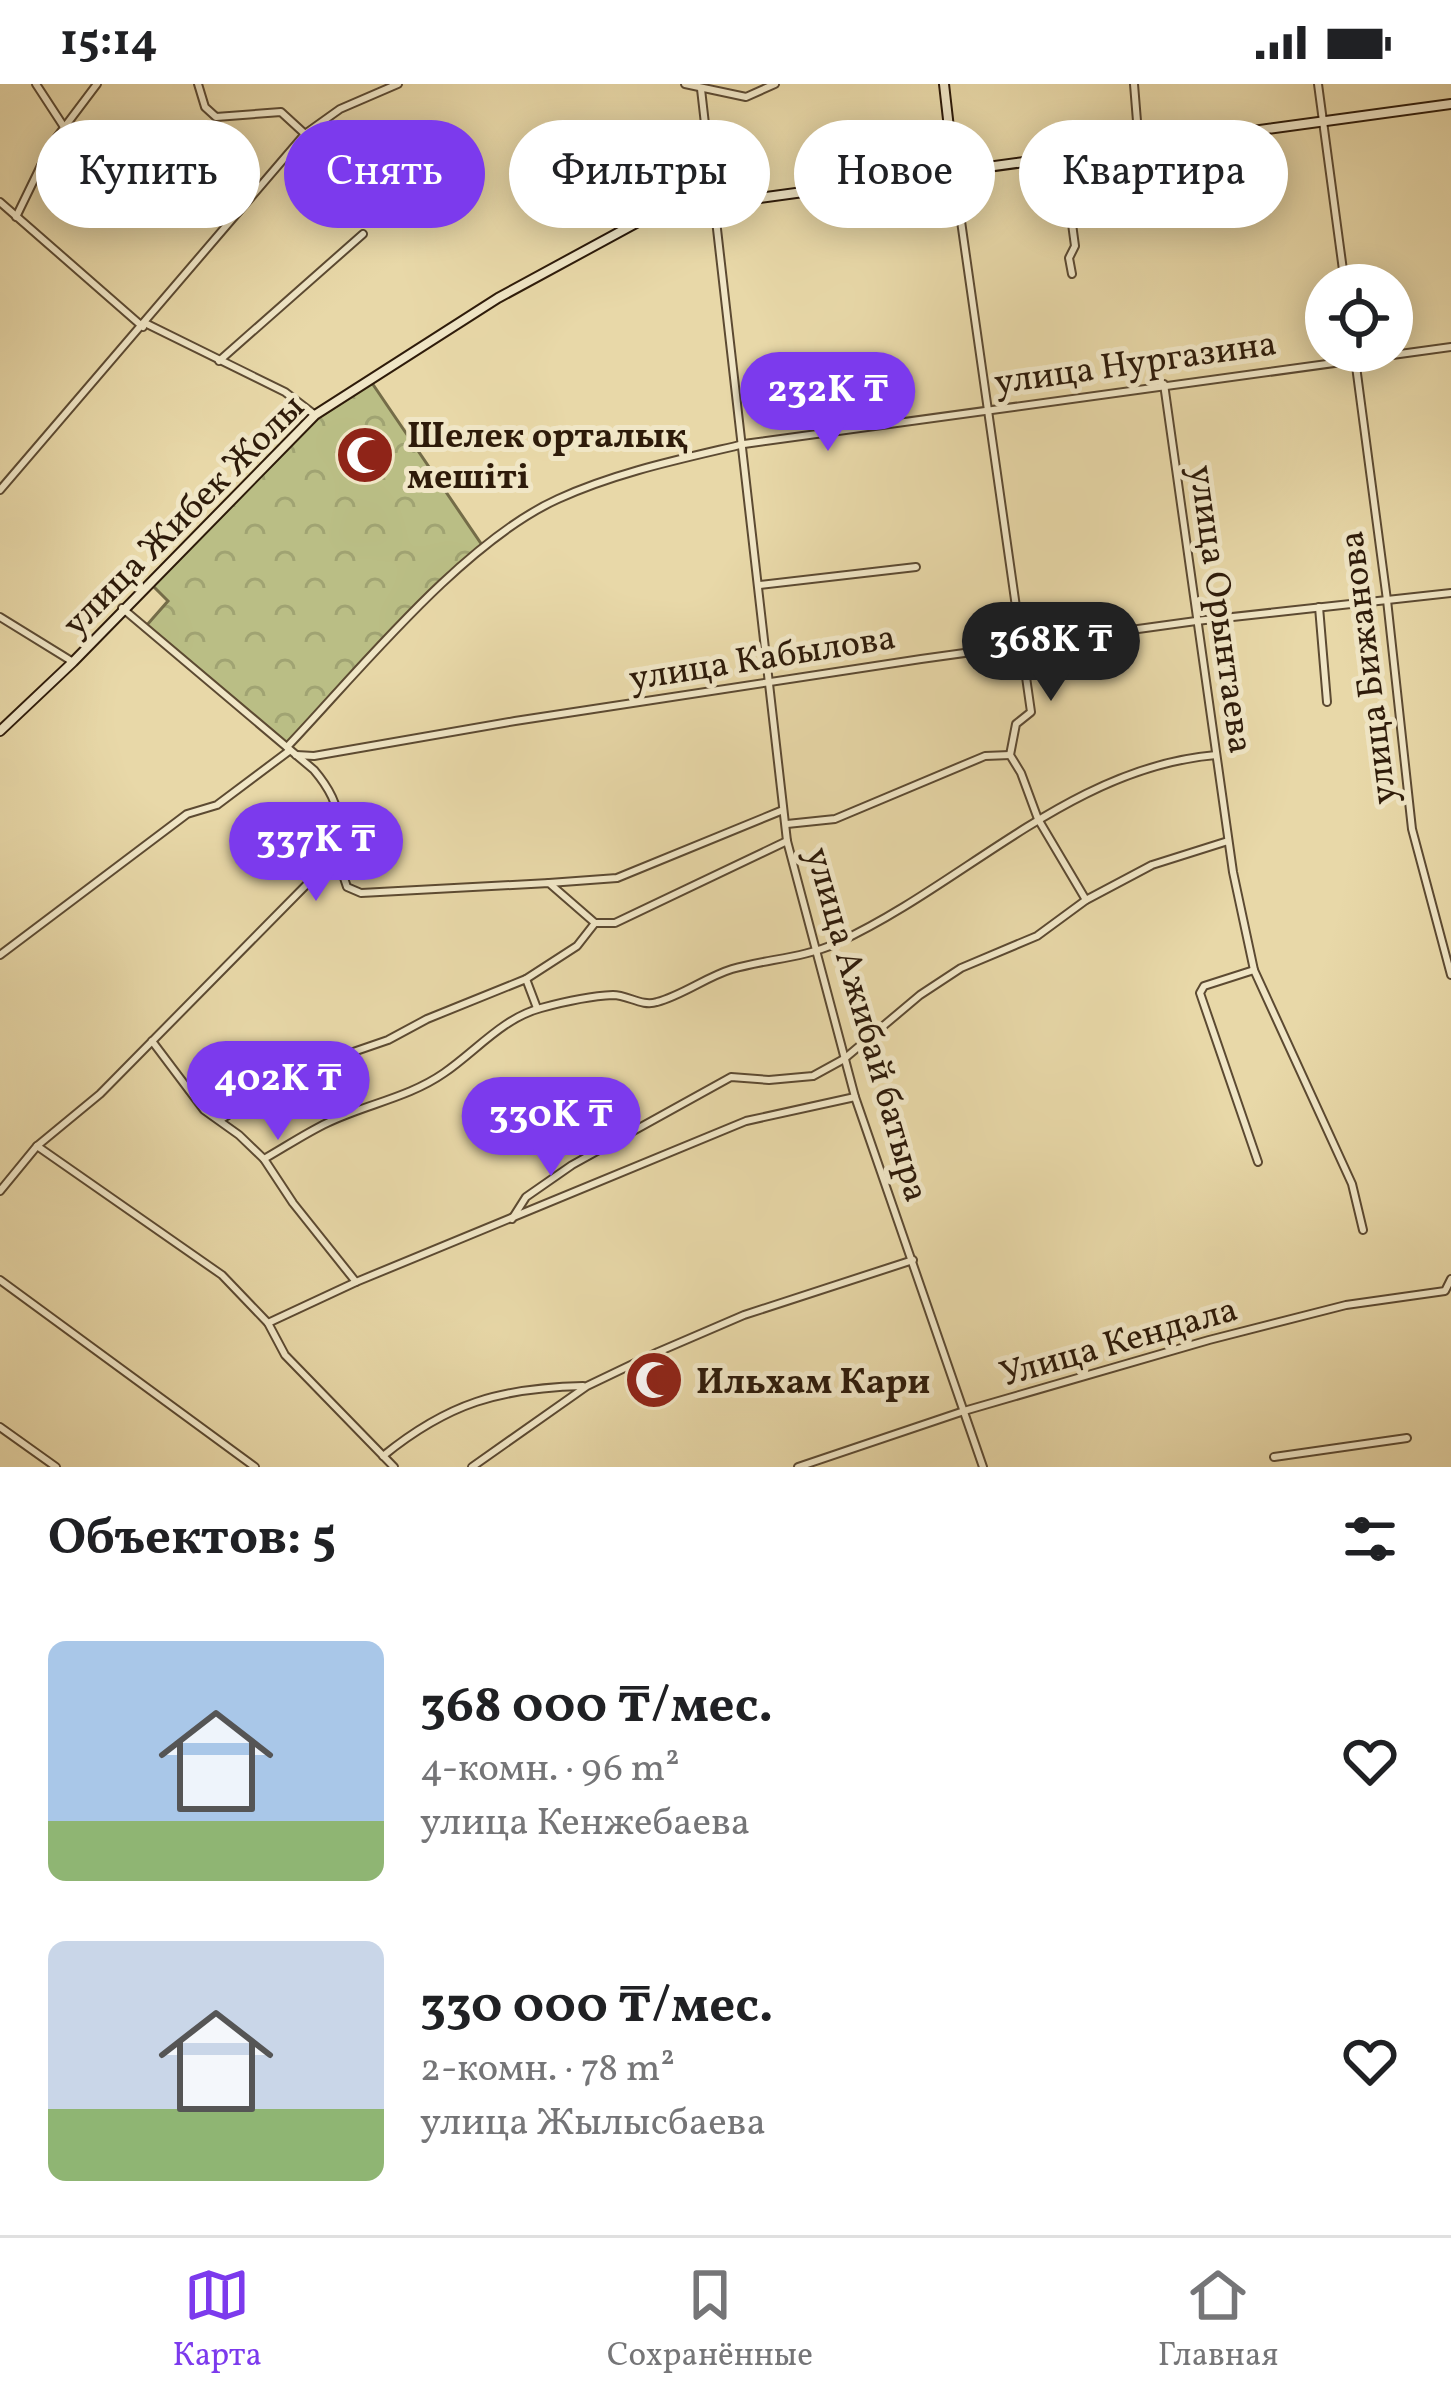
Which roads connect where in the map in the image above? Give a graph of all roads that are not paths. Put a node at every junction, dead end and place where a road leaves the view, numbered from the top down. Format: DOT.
graph roads {
  1 [pos="36,84"];
  2 [pos="97,84"];
  3 [pos="198,84"];
  4 [pos="398,84"];
  5 [pos="685,84"];
  6 [pos="775,84"];
  7 [pos="944,84"];
  8 [pos="1134,84"];
  9 [pos="1318,84"];
  10 [pos="701,89"];
  11 [pos="1451,104"];
  12 [pos="62,120"];
  13 [pos="67,120"];
  14 [pos="290,120"];
  15 [pos="325,120"];
  16 [pos="705,120"];
  17 [pos="948,120"];
  18 [pos="1137,120"];
  19 [pos="1322,121"];
  20 [pos="1288,126"];
  21 [pos="284,159"];
  22 [pos="36,178"];
  23 [pos="2,207"];
  24 [pos="16,217"];
  25 [pos="627,228"];
  26 [pos="718,228"];
  27 [pos="962,228"];
  28 [pos="1073,228"];
  29 [pos="363,234"];
  30 [pos="1342,264"];
  31 [pos="1072,274"];
  32 [pos="144,325"];
  33 [pos="1451,346"];
  34 [pos="1413,349"];
  35 [pos="219,361"];
  36 [pos="1305,362"];
  37 [pos="1356,372"];
  38 [pos="1164,384"];
  39 [pos="987,410"];
  40 [pos="315,415"];
  41 [pos="744,444"];
  42 [pos="0,490"];
  43 [pos="916,567"];
  44 [pos="760,584"];
  45 [pos="1451,593"];
  46 [pos="1388,600"];
  47 [pos="1319,607"];
  48 [pos="122,608"];
  49 [pos="0,616"];
  50 [pos="1196,621"];
  51 [pos="1020,645"];
  52 [pos="73,662"];
  53 [pos="772,684"];
  54 [pos="1327,702"];
  55 [pos="0,731"];
  56 [pos="291,750"];
  57 [pos="1010,755"];
  58 [pos="1216,755"];
  59 [pos="785,809"];
  60 [pos="1038,819"];
  61 [pos="787,824"];
  62 [pos="787,841"];
  63 [pos="1228,841"];
  64 [pos="334,848"];
  65 [pos="548,883"];
  66 [pos="1086,900"];
  67 [pos="595,922"];
  68 [pos="814,952"];
  69 [pos="0,955"];
  70 [pos="1254,970"];
  71 [pos="1451,975"];
  72 [pos="526,979"];
  73 [pos="537,1008"];
  74 [pos="152,1041"];
  75 [pos="844,1058"];
  76 [pos="855,1097"];
  77 [pos="220,1120"];
  78 [pos="37,1146"];
  79 [pos="264,1159"];
  80 [pos="1258,1162"];
  81 [pos="0,1191"];
  82 [pos="512,1219"];
  83 [pos="1363,1230"];
  84 [pos="913,1260"];
  85 [pos="1451,1279"];
  86 [pos="0,1280"];
  87 [pos="356,1282"];
  88 [pos="268,1323"];
  89 [pos="587,1386"];
  90 [pos="964,1411"];
  91 [pos="0,1427"];
  92 [pos="1407,1438"];
  93 [pos="383,1456"];
  94 [pos="1274,1457"];
  95 [pos="56,1467"];
  96 [pos="255,1467"];
  97 [pos="394,1467"];
  98 [pos="472,1467"];
  99 [pos="798,1467"];
  100 [pos="983,1467"];
  1 -- 12 [label="street"];
  2 -- 13 [label="street"];
  3 -- 14 [label="street"];
  4 -- 15 [label="street"];
  5 -- 10 [label="street"];
  6 -- 10 [label="street"];
  7 -- 17 [label="main road"];
  8 -- 18 [label="street"];
  9 -- 19 [label="street"];
  10 -- 16 [label="street, улица Ажибай батыра"];
  11 -- 19 [label="main road, улица Жибек Жолы"];
  19 -- 20 [label="main road, улица Жибек Жолы"];
  19 -- 30 [label="street"];
  21 -- 32 [label="street"];
  22 -- 24 [label="street"];
  23 -- 24 [label="street"];
  24 -- 32 [label="street"];
  25 -- 40 [label="main road, улица Жибек Жолы"];
  26 -- 41 [label="street, улица Ажибай батыра"];
  27 -- 39 [label="street"];
  28 -- 31 [label="street"];
  29 -- 35 [label="street"];
  32 -- 35 [label="street"];
  32 -- 42 [label="street"];
  33 -- 34 [label="street, улица Нургазина"];
  35 -- 40 [label="street"];
  36 -- 38 [label="street, улица Нургазина"];
  37 -- 46 [label="street, улица Бижанова"];
  38 -- 39 [label="street, улица Нургазина"];
  38 -- 50 [label="street, улица Орынтаева"];
  39 -- 41 [label="street, улица Нургазина"];
  39 -- 51 [label="street"];
  40 -- 48 [label="main road, улица Жибек Жолы"];
  41 -- 44 [label="street, улица Ажибай батыра"];
  41 -- 56 [label="street, улица Нургазина"];
  43 -- 44 [label="street"];
  44 -- 53 [label="street, улица Ажибай батыра"];
  45 -- 46 [label="street, улица Кабылова"];
  46 -- 47 [label="street, улица Кабылова"];
  46 -- 71 [label="street, улица Бижанова"];
  47 -- 50 [label="street, улица Кабылова"];
  47 -- 54 [label="street"];
  48 -- 52 [label="main road, улица Жибек Жолы"];
  48 -- 56 [label="street"];
  49 -- 52 [label="street"];
  50 -- 51 [label="street, улица Кабылова"];
  50 -- 58 [label="street, улица Орынтаева"];
  51 -- 53 [label="street, улица Кабылова"];
  51 -- 57 [label="street"];
  52 -- 55 [label="main road, улица Жибек Жолы"];
  53 -- 56 [label="street, улица Кабылова"];
  53 -- 59 [label="street, улица Ажибай батыра"];
  56 -- 64 [label="street"];
  56 -- 69 [label="street, улица Нургазина"];
  57 -- 60 [label="street"];
  57 -- 61 [label="street"];
  58 -- 60 [label="street"];
  58 -- 63 [label="street, улица Орынтаева"];
  59 -- 61 [label="street, улица Ажибай батыра"];
  59 -- 65 [label="street"];
  60 -- 66 [label="street"];
  60 -- 68 [label="street"];
  61 -- 62 [label="street, улица Ажибай батыра"];
  62 -- 67 [label="street"];
  62 -- 68 [label="street, улица Ажибай батыра"];
  63 -- 66 [label="street"];
  63 -- 70 [label="street, улица Орынтаева"];
  64 -- 65 [label="street"];
  64 -- 74 [label="street"];
  65 -- 67 [label="street"];
  66 -- 75 [label="street"];
  67 -- 72 [label="street"];
  68 -- 73 [label="street"];
  68 -- 75 [label="street, улица Ажибай батыра"];
  70 -- 80 [label="street"];
  70 -- 83 [label="street, улица Орынтаева"];
  72 -- 73 [label="street"];
  72 -- 77 [label="street"];
  73 -- 79 [label="street"];
  74 -- 77 [label="street"];
  74 -- 78 [label="street"];
  75 -- 76 [label="street, улица Ажибай батыра"];
  75 -- 82 [label="street"];
  76 -- 82 [label="street"];
  76 -- 84 [label="street, улица Ажибай батыра"];
  77 -- 79 [label="street"];
  78 -- 81 [label="street"];
  78 -- 88 [label="street"];
  79 -- 87 [label="street"];
  82 -- 87 [label="street"];
  84 -- 89 [label="street"];
  84 -- 90 [label="street, улица Ажибай батыра"];
  85 -- 90 [label="street, Улица Кендала"];
  86 -- 96 [label="street"];
  87 -- 88 [label="street"];
  88 -- 93 [label="street"];
  89 -- 93 [label="street"];
  89 -- 98 [label="street"];
  90 -- 99 [label="street, Улица Кендала"];
  90 -- 100 [label="street, улица Ажибай батыра"];
  91 -- 95 [label="street"];
  92 -- 94 [label="street"];
  93 -- 97 [label="street"];
}
